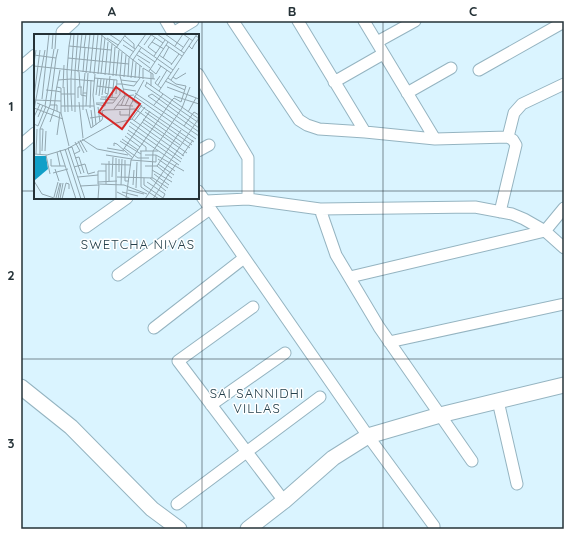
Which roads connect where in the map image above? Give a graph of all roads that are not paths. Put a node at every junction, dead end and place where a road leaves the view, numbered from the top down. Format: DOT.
graph roads {
  1 [pos="74,21"];
  2 [pos="166,21"];
  3 [pos="193,21"];
  4 [pos="233,21"];
  5 [pos="298,21"];
  6 [pos="364,21"];
  7 [pos="415,21"];
  8 [pos="564,22"];
  9 [pos="62,34"];
  10 [pos="174,34"];
  11 [pos="377,42"];
  12 [pos="384,54"];
  13 [pos="34,56"];
  14 [pos="21,67"];
  15 [pos="451,68"];
  16 [pos="479,70"];
  17 [pos="199,76"];
  18 [pos="334,82"];
  19 [pos="564,84"];
  20 [pos="407,93"];
  21 [pos="365,132"];
  22 [pos="34,134"];
  23 [pos="508,137"];
  24 [pos="435,139"];
  25 [pos="209,144"];
  26 [pos="21,145"];
  27 [pos="199,150"];
  28 [pos="199,192"];
  29 [pos="126,199"];
  30 [pos="248,199"];
  31 [pos="208,205"];
  32 [pos="564,208"];
  33 [pos="320,209"];
  34 [pos="500,212"];
  35 [pos="86,227"];
  36 [pos="545,231"];
  37 [pos="564,248"];
  38 [pos="244,258"];
  39 [pos="118,275"];
  40 [pos="350,277"];
  41 [pos="564,304"];
  42 [pos="253,307"];
  43 [pos="154,328"];
  44 [pos="389,342"];
  45 [pos="285,353"];
  46 [pos="564,385"];
  47 [pos="21,387"];
  48 [pos="320,397"];
  49 [pos="498,401"];
  50 [pos="212,405"];
  51 [pos="440,415"];
  52 [pos="368,436"];
  53 [pos="247,452"];
  54 [pos="472,461"];
  55 [pos="518,484"];
  56 [pos="284,501"];
  57 [pos="177,504"];
  58 [pos="179,529"];
  59 [pos="248,529"];
  60 [pos="434,529"];
  1 -- 9 [label="street"];
  2 -- 10 [label="street"];
  3 -- 10 [label="street"];
  4 -- 21 [label="street"];
  5 -- 18 [label="street"];
  6 -- 11 [label="street"];
  7 -- 11 [label="street"];
  8 -- 16 [label="street"];
  11 -- 12 [label="street"];
  12 -- 18 [label="street"];
  12 -- 20 [label="street"];
  13 -- 14 [label="street"];
  15 -- 20 [label="street"];
  17 -- 30 [label="street"];
  18 -- 21 [label="street"];
  19 -- 23 [label="street"];
  20 -- 24 [label="street"];
  21 -- 24 [label="street"];
  22 -- 26 [label="street"];
  23 -- 24 [label="street"];
  23 -- 34 [label="street"];
  25 -- 27 [label="street"];
  28 -- 31 [label="street"];
  29 -- 35 [label="street"];
  30 -- 31 [label="street"];
  30 -- 33 [label="street"];
  31 -- 38 [label="street"];
  31 -- 39 [label="street"];
  32 -- 36 [label="street"];
  33 -- 34 [label="street"];
  33 -- 40 [label="street"];
  34 -- 36 [label="street"];
  36 -- 37 [label="street"];
  36 -- 40 [label="street"];
  38 -- 43 [label="street"];
  38 -- 52 [label="street"];
  40 -- 44 [label="street"];
  41 -- 44 [label="street"];
  42 -- 50 [label="street"];
  44 -- 51 [label="street"];
  45 -- 50 [label="street"];
  46 -- 49 [label="street"];
  47 -- 58 [label="street"];
  48 -- 53 [label="street"];
  49 -- 51 [label="street"];
  49 -- 55 [label="street"];
  50 -- 53 [label="street"];
  51 -- 52 [label="street"];
  51 -- 54 [label="street"];
  52 -- 56 [label="street"];
  52 -- 60 [label="street"];
  53 -- 56 [label="street"];
  53 -- 57 [label="street"];
  56 -- 59 [label="street"];
}
